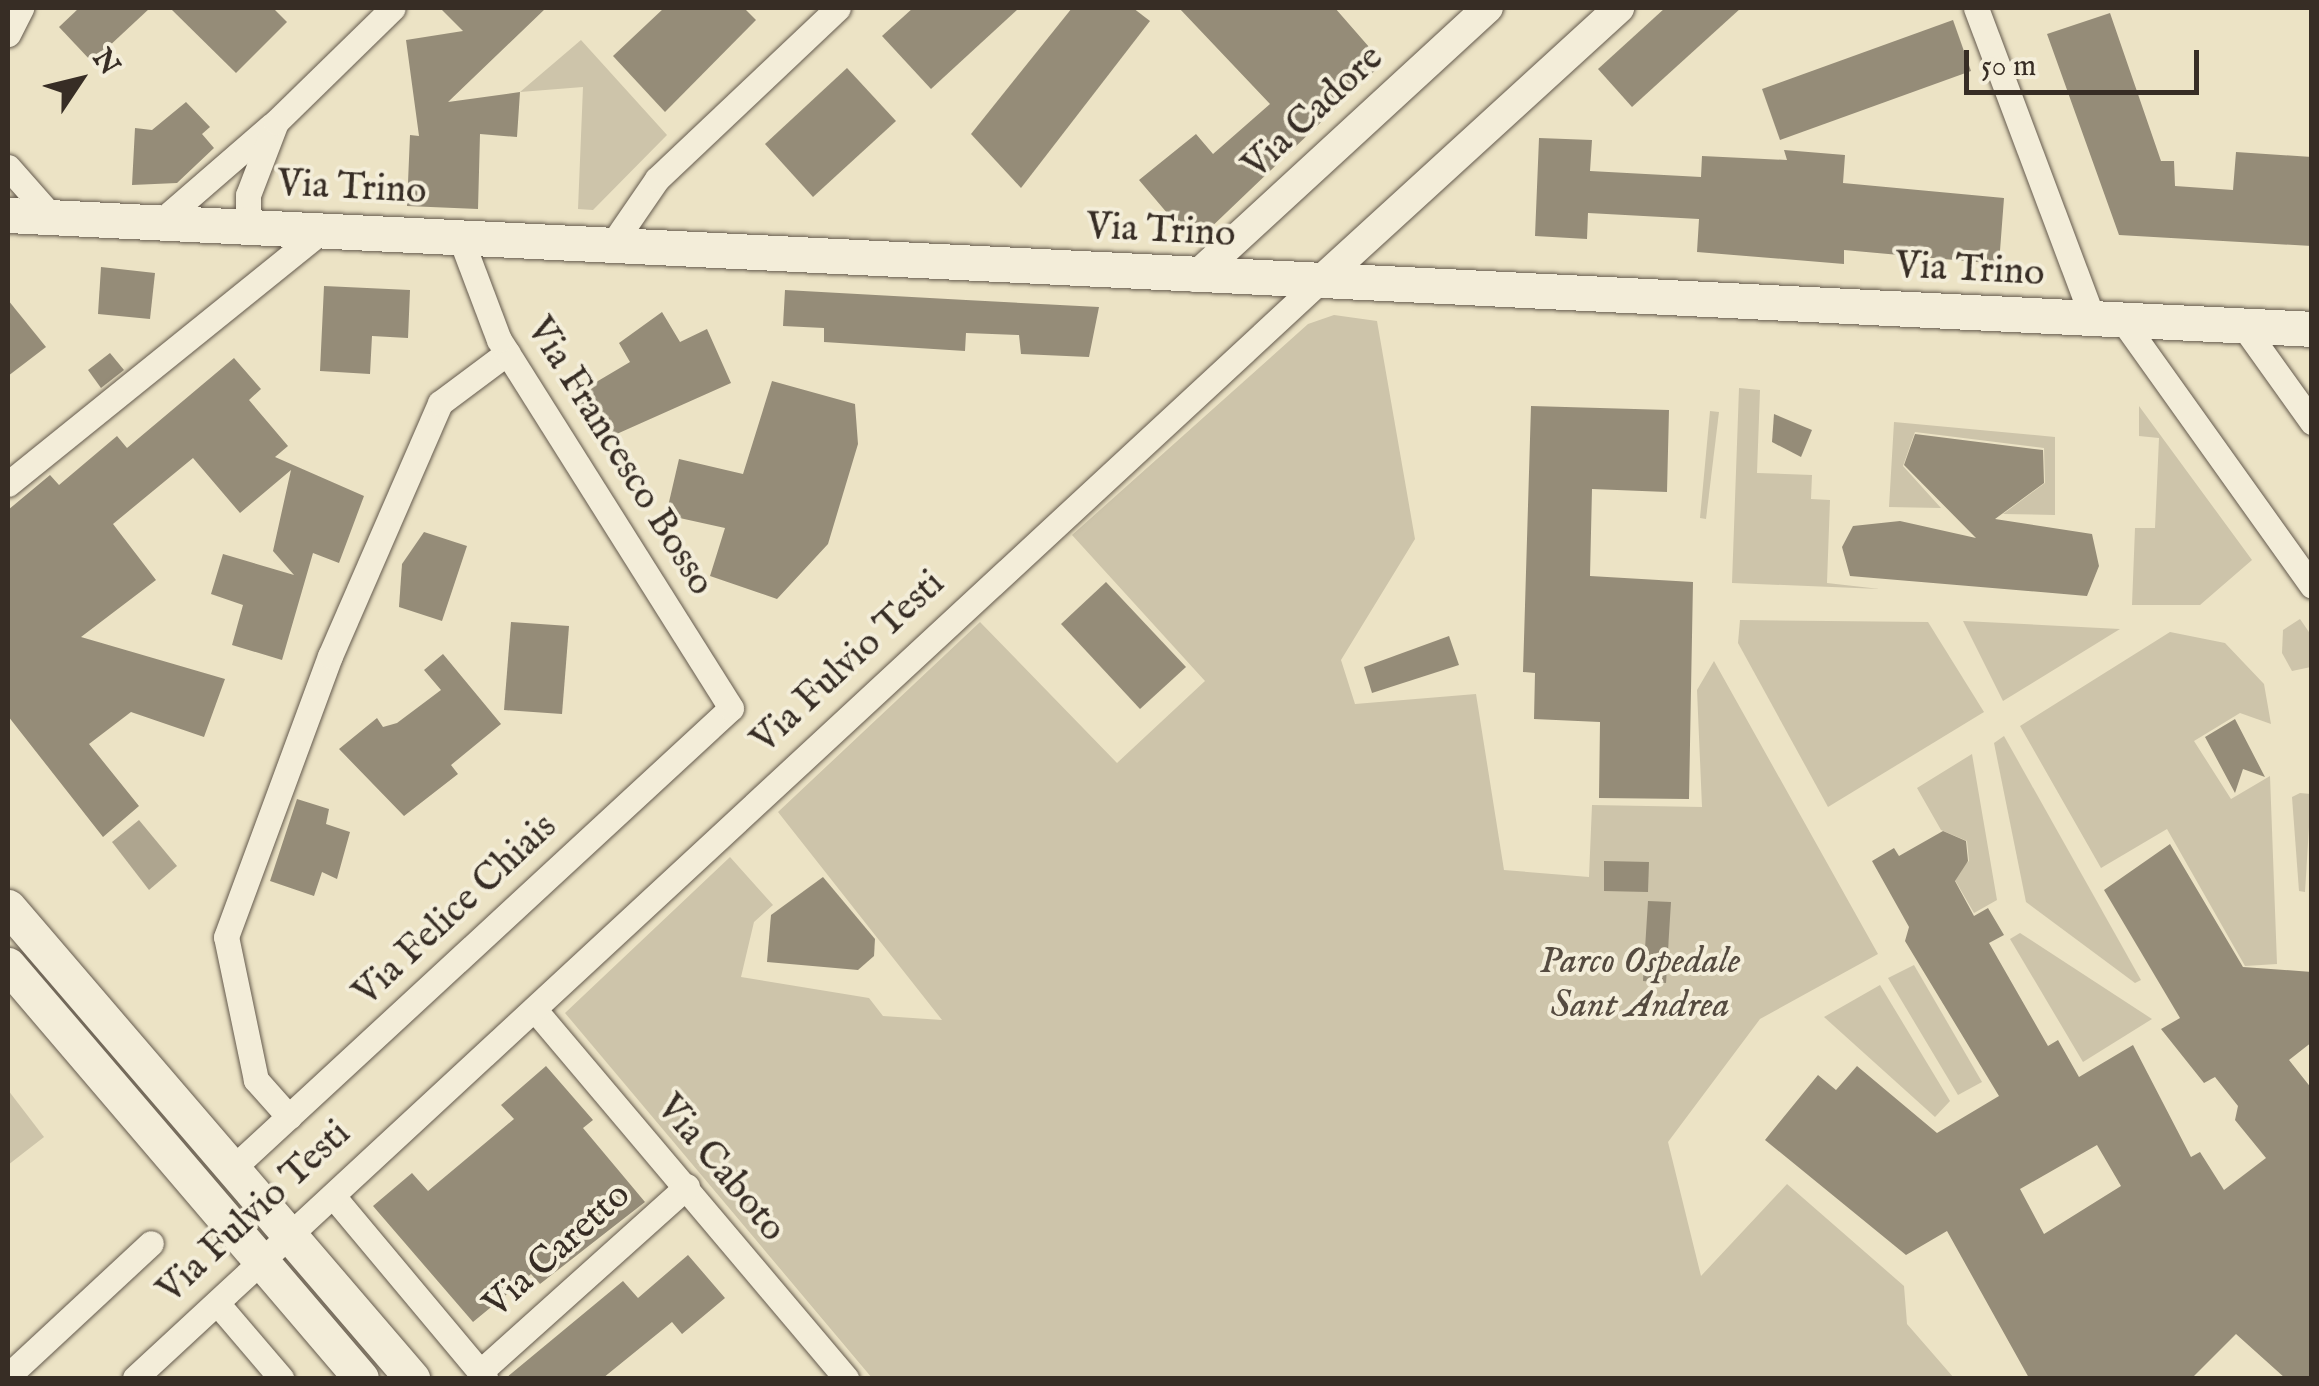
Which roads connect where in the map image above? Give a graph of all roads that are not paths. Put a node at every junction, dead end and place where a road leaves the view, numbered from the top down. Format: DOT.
graph roads {
  1 [pos="21,8"];
  2 [pos="393,8"];
  3 [pos="838,8"];
  4 [pos="1488,8"];
  5 [pos="1619,8"];
  6 [pos="1976,8"];
  7 [pos="8,34"];
  8 [pos="276,122"];
  9 [pos="8,167"];
  10 [pos="8,215"];
  11 [pos="52,218"];
  12 [pos="158,223"];
  13 [pos="248,227"];
  14 [pos="322,231"];
  15 [pos="460,237"];
  16 [pos="611,246"];
  17 [pos="1195,276"];
  18 [pos="1318,283"];
  19 [pos="2108,320"];
  20 [pos="2244,327"];
  21 [pos="2312,329"];
  22 [pos="507,353"];
  23 [pos="2312,422"];
  24 [pos="8,484"];
  25 [pos="2312,586"];
  26 [pos="731,708"];
  27 [pos="8,907"];
  28 [pos="8,965"];
  29 [pos="535,1010"];
  30 [pos="289,1117"];
  31 [pos="232,1169"];
  32 [pos="687,1186"];
  33 [pos="333,1196"];
  34 [pos="290,1236"];
  35 [pos="151,1243"];
  36 [pos="262,1262"];
  37 [pos="217,1303"];
  38 [pos="483,1375"];
  39 [pos="8,1376"];
  40 [pos="135,1378"];
  41 [pos="281,1378"];
  42 [pos="361,1378"];
  43 [pos="412,1378"];
  44 [pos="846,1378"];
  1 -- 7 [label="street"];
  2 -- 8 [label="street"];
  3 -- 16 [label="street"];
  4 -- 17 [label="street, Via Cadore"];
  5 -- 18 [label="street, Via Fulvio Testi"];
  6 -- 19 [label="street"];
  8 -- 12 [label="street"];
  8 -- 13 [label="street"];
  9 -- 11 [label="street"];
  10 -- 11 [label="main road, Via Trino"];
  11 -- 12 [label="main road, Via Trino"];
  12 -- 13 [label="main road, Via Trino"];
  13 -- 14 [label="main road, Via Trino"];
  14 -- 15 [label="main road, Via Trino"];
  14 -- 24 [label="street"];
  15 -- 16 [label="main road, Via Trino"];
  15 -- 22 [label="street, Via Francesco Bosso"];
  16 -- 17 [label="main road, Via Trino"];
  17 -- 18 [label="main road, Via Trino"];
  18 -- 19 [label="main road, Via Trino"];
  18 -- 29 [label="street, Via Fulvio Testi"];
  19 -- 20 [label="main road, Via Trino"];
  19 -- 25 [label="street"];
  20 -- 21 [label="main road, Via Trino"];
  20 -- 23 [label="street"];
  22 -- 26 [label="street, Via Francesco Bosso"];
  22 -- 30 [label="street"];
  26 -- 30 [label="street, Via Felice Chiais"];
  27 -- 31 [label="main road"];
  28 -- 36 [label="main road"];
  29 -- 32 [label="street, Via Caboto"];
  29 -- 33 [label="street, Via Fulvio Testi"];
  30 -- 31 [label="street, Via Felice Chiais"];
  31 -- 34 [label="main road"];
  32 -- 38 [label="street, Via Caretto"];
  32 -- 44 [label="street, Via Caboto"];
  33 -- 34 [label="street, Via Fulvio Testi"];
  33 -- 38 [label="street"];
  34 -- 36 [label="street, Via Fulvio Testi"];
  34 -- 43 [label="main road"];
  35 -- 39 [label="street"];
  36 -- 37 [label="street, Via Fulvio Testi"];
  36 -- 42 [label="main road"];
  37 -- 40 [label="street, Via Fulvio Testi"];
  37 -- 41 [label="street"];
}
